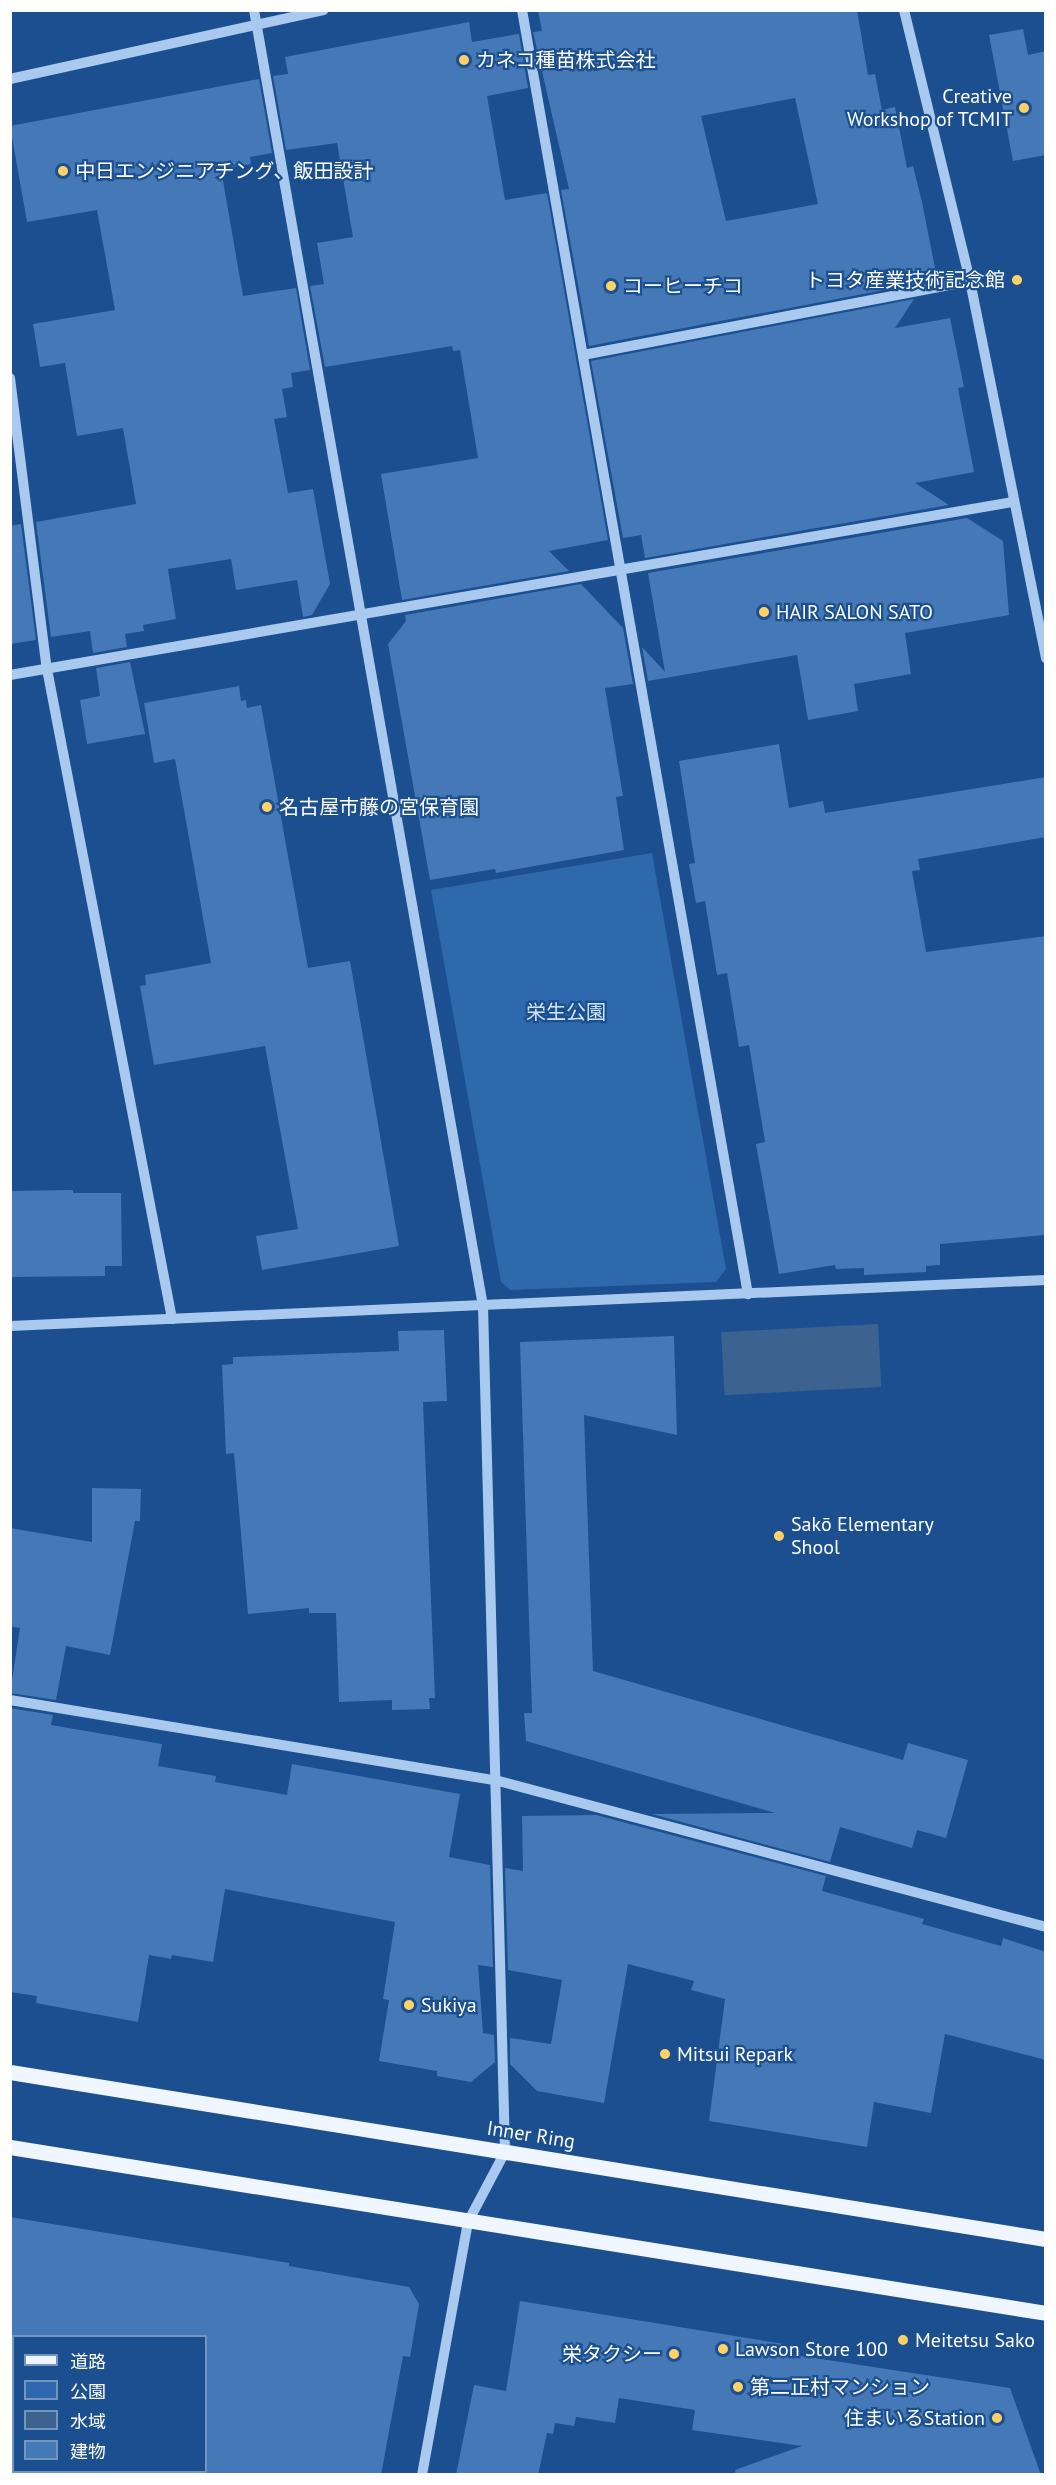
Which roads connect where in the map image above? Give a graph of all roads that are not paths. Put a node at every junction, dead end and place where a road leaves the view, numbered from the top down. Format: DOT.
graph roads {
  1 [pos="254,10"];
  2 [pos="324,10"];
  3 [pos="522,10"];
  4 [pos="904,10"];
  5 [pos="256,25"];
  6 [pos="10,79"];
  7 [pos="970,281"];
  8 [pos="583,355"];
  9 [pos="10,378"];
  10 [pos="1014,501"];
  11 [pos="621,570"];
  12 [pos="360,615"];
  13 [pos="1046,658"];
  14 [pos="47,669"];
  15 [pos="10,675"];
  16 [pos="1046,1280"];
  17 [pos="748,1294"];
  18 [pos="483,1306"];
  19 [pos="172,1319"];
  20 [pos="10,1326"];
  21 [pos="10,1700"];
  22 [pos="495,1780"];
  23 [pos="1046,1927"];
  24 [pos="10,2072"];
  25 [pos="10,2147"];
  26 [pos="505,2152"];
  27 [pos="468,2222"];
  28 [pos="1046,2239"];
  29 [pos="1046,2313"];
  30 [pos="422,2475"];
  1 -- 5 [label="street"];
  2 -- 5 [label="street"];
  3 -- 8 [label="street"];
  4 -- 7 [label="street"];
  5 -- 6 [label="street"];
  5 -- 12 [label="street"];
  7 -- 8 [label="street"];
  7 -- 10 [label="street"];
  8 -- 11 [label="street"];
  9 -- 14 [label="street"];
  10 -- 11 [label="street"];
  10 -- 13 [label="street"];
  11 -- 12 [label="street"];
  11 -- 17 [label="street"];
  12 -- 14 [label="street"];
  12 -- 18 [label="street"];
  14 -- 15 [label="street"];
  14 -- 19 [label="street"];
  16 -- 17 [label="street"];
  17 -- 18 [label="street"];
  18 -- 19 [label="street"];
  18 -- 22 [label="street"];
  19 -- 20 [label="street"];
  21 -- 22 [label="street"];
  22 -- 23 [label="street"];
  22 -- 26 [label="street"];
  24 -- 26 [label="main road, Inner Ring"];
  25 -- 27 [label="main road"];
  26 -- 27 [label="street"];
  26 -- 28 [label="main road, Inner Ring"];
  27 -- 29 [label="main road"];
  27 -- 30 [label="street"];
}
